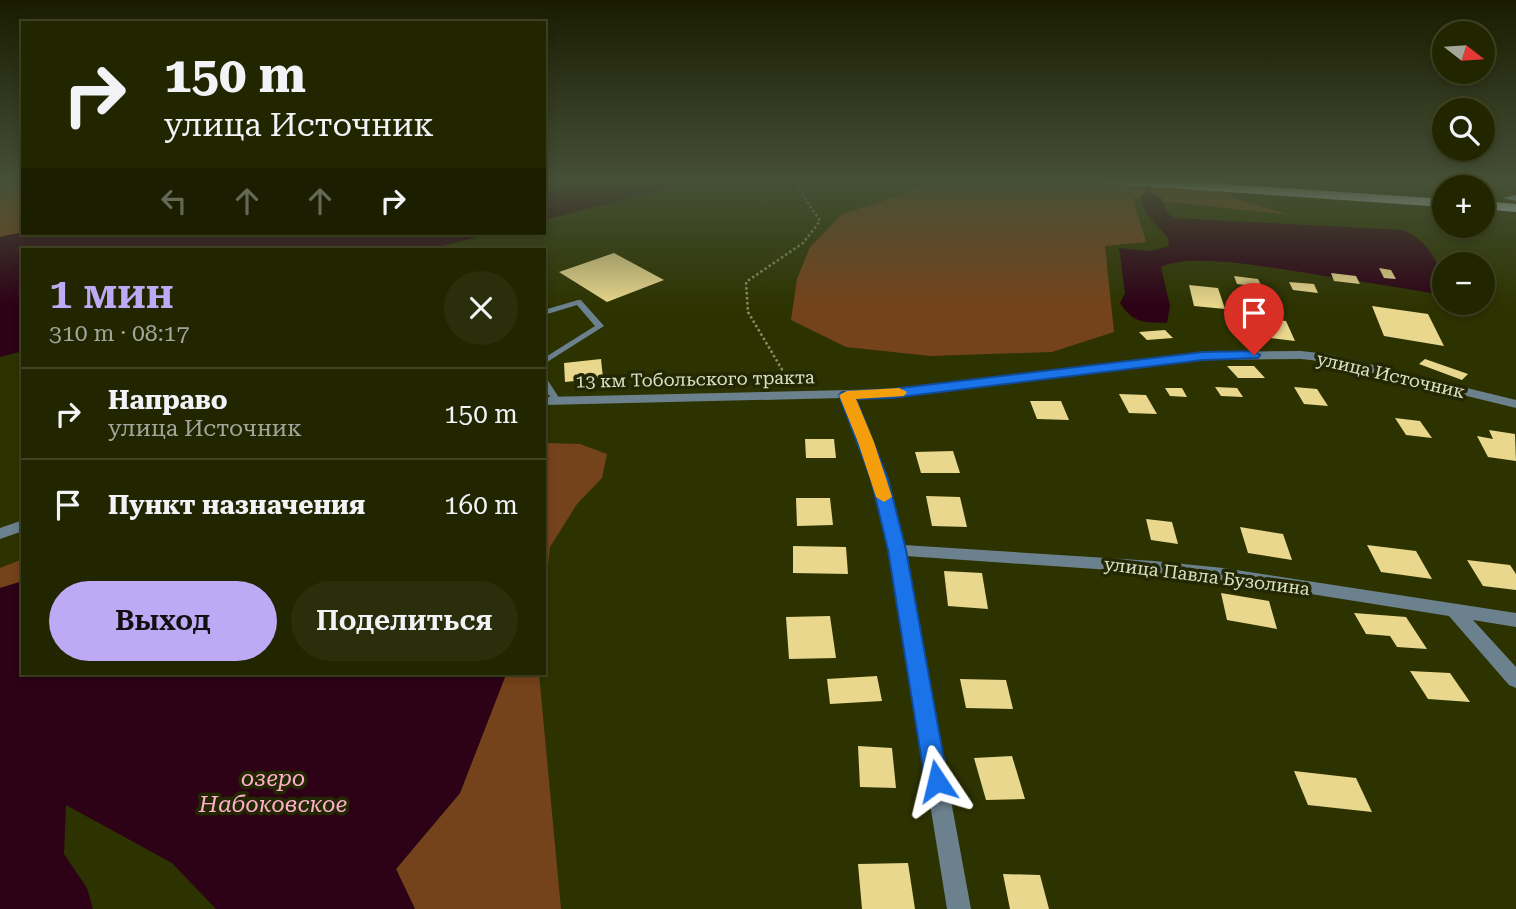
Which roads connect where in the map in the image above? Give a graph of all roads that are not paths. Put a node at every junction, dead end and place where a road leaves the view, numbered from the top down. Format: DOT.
graph roads {
  1 [pos="546,312"];
  2 [pos="546,361"];
  3 [pos="847,395"];
  4 [pos="550,401"];
  5 [pos="1516,404"];
  6 [pos="21,526"];
  7 [pos="0,534"];
  8 [pos="897,550"];
  9 [pos="1455,611"];
  10 [pos="1516,620"];
  11 [pos="1516,680"];
  12 [pos="959,909"];
  1 -- 2 [label="lane"];
  3 -- 4 [label="street, 13 км Тобольского тракта"];
  3 -- 5 [label="street, улица Источник"];
  3 -- 8 [label="street"];
  6 -- 7 [label="street"];
  8 -- 9 [label="street, улица Павла Бузолина"];
  8 -- 12 [label="street"];
  9 -- 10 [label="street, улица Павла Бузолина"];
  9 -- 11 [label="street"];
}
